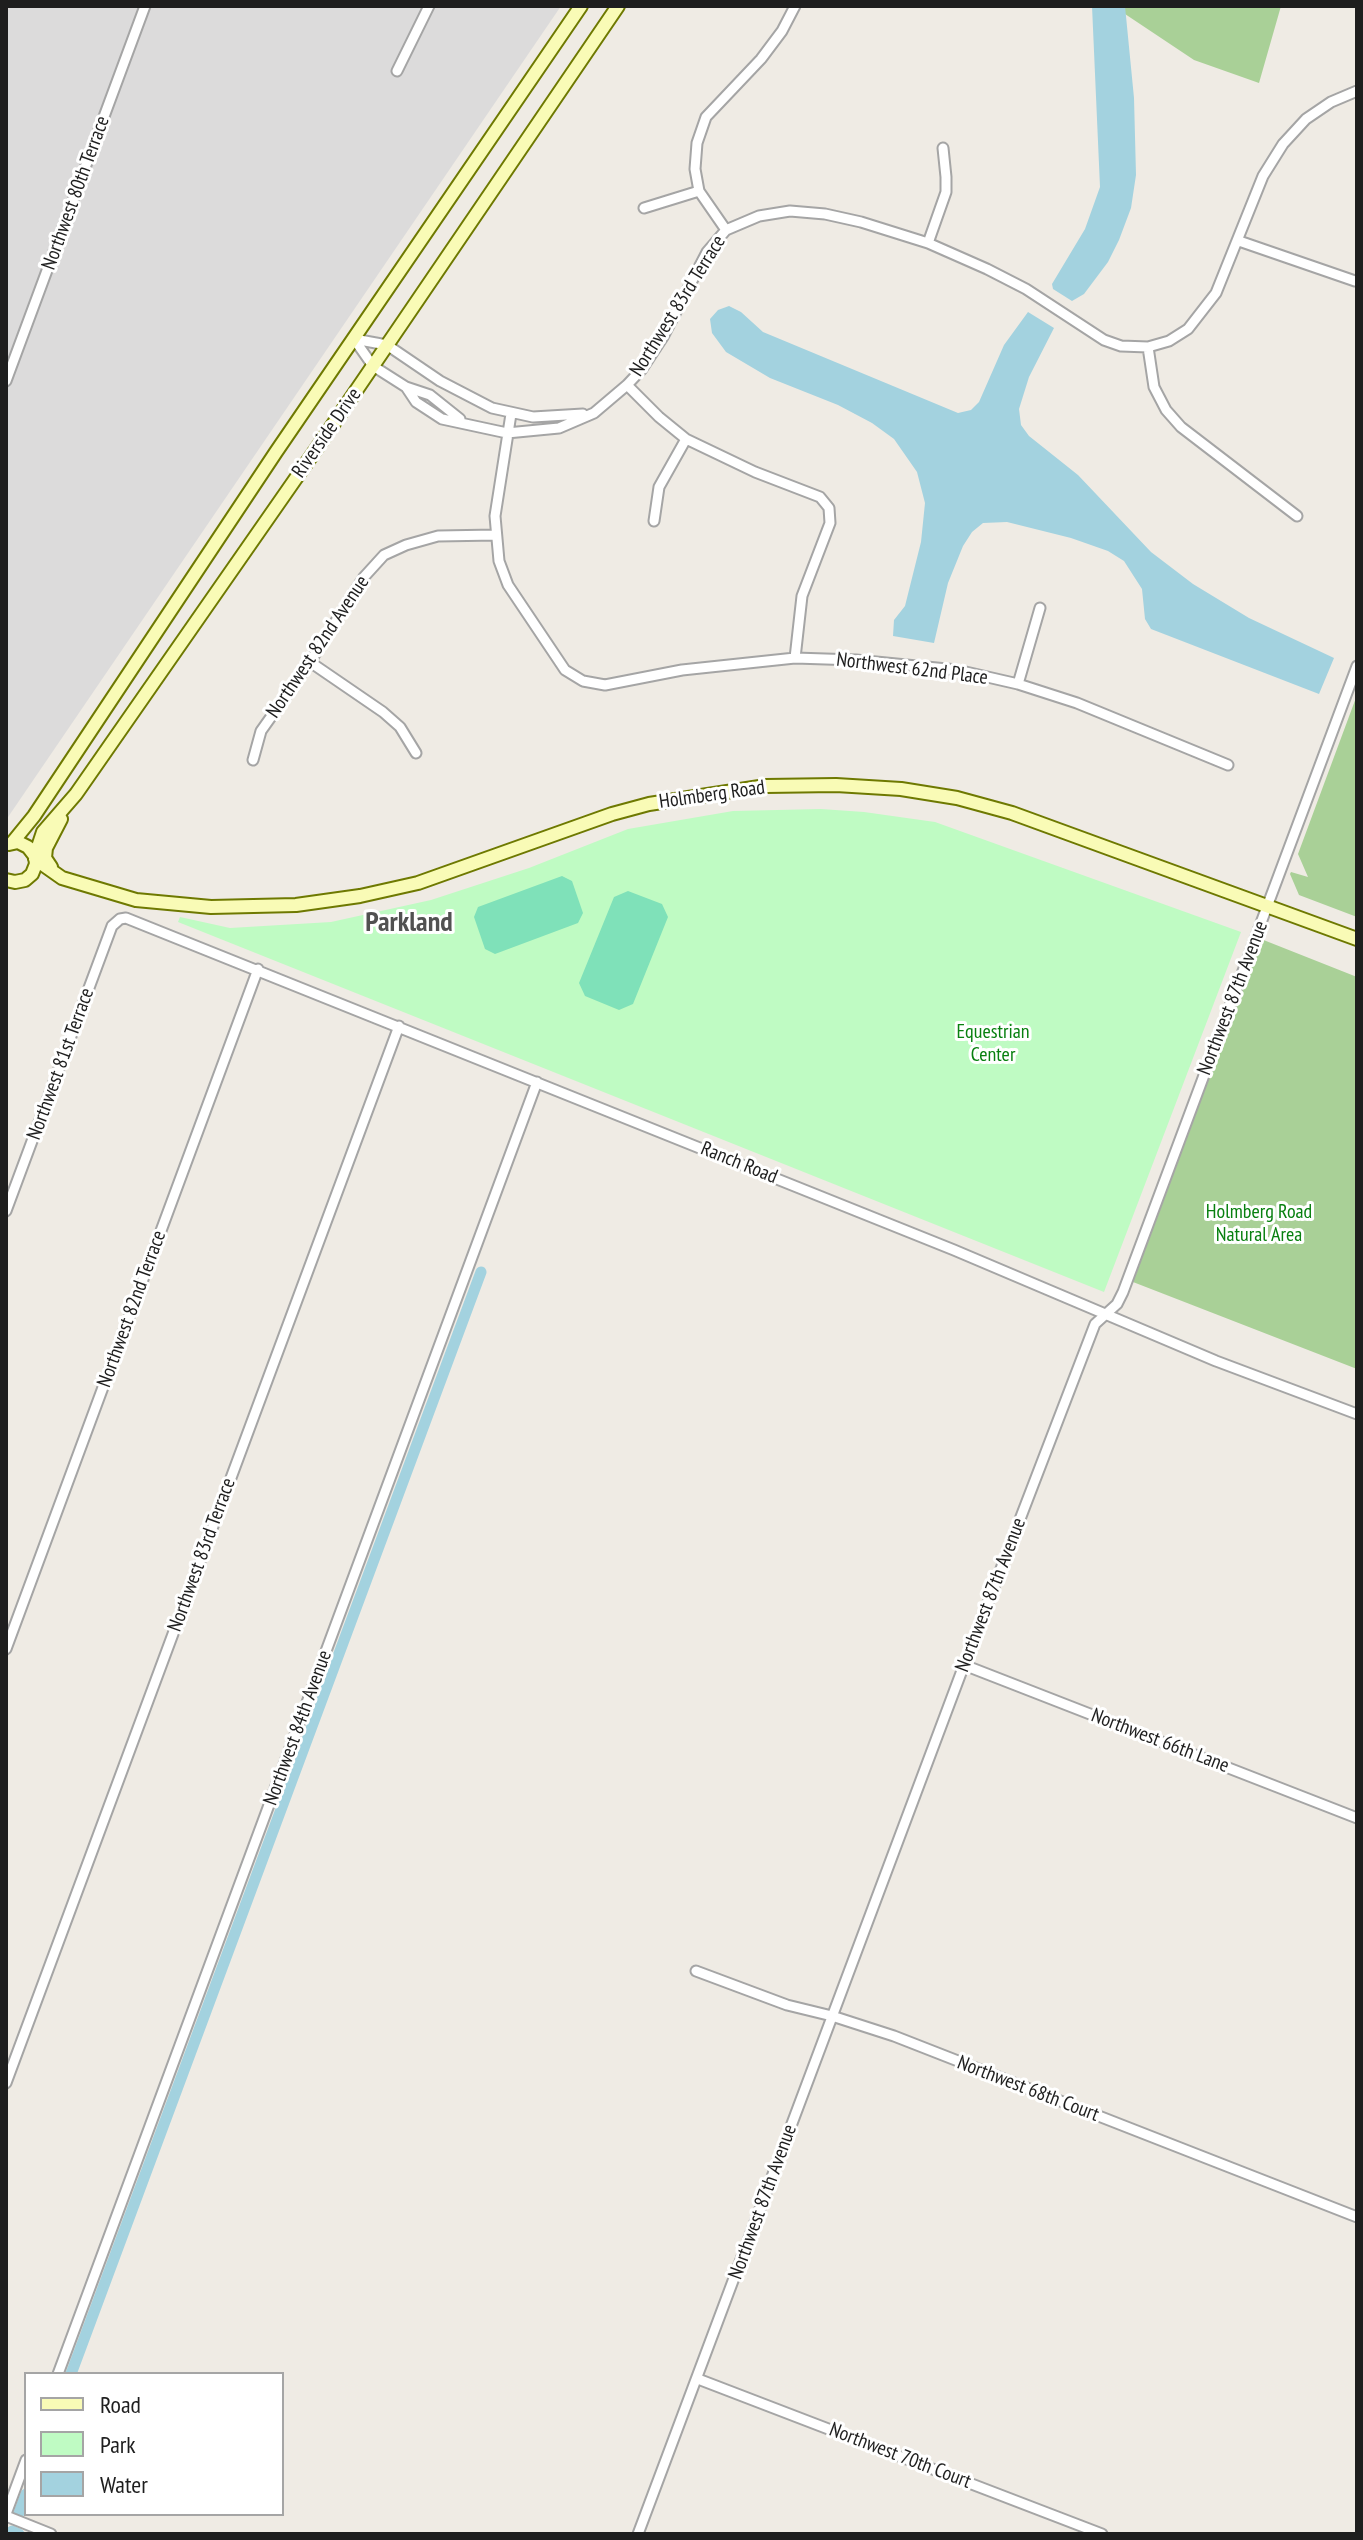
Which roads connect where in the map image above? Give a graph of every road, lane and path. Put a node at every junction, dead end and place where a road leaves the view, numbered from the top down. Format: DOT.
graph roads {
  1 [pos="145,6"];
  2 [pos="429,6"];
  3 [pos="581,6"];
  4 [pos="618,6"];
  5 [pos="795,6"];
  6 [pos="397,71"];
  7 [pos="1357,91"];
  8 [pos="943,148"];
  9 [pos="699,191"];
  10 [pos="644,208"];
  11 [pos="726,230"];
  12 [pos="1239,241"];
  13 [pos="928,243"];
  14 [pos="1355,281"];
  15 [pos="354,339"];
  16 [pos="387,345"];
  17 [pos="1148,347"];
  18 [pos="373,366"];
  19 [pos="6,381"];
  20 [pos="627,385"];
  21 [pos="406,387"];
  22 [pos="457,391"];
  23 [pos="447,408"];
  24 [pos="594,413"];
  25 [pos="511,414"];
  26 [pos="462,421"];
  27 [pos="507,433"];
  28 [pos="686,439"];
  29 [pos="1297,516"];
  30 [pos="654,521"];
  31 [pos="496,535"];
  32 [pos="1040,608"];
  33 [pos="795,658"];
  34 [pos="310,662"];
  35 [pos="1357,666"];
  36 [pos="1018,684"];
  37 [pos="416,753"];
  38 [pos="253,760"];
  39 [pos="1228,765"];
  40 [pos="76,794"];
  41 [pos="9,844"];
  42 [pos="35,858"];
  43 [pos="62,878"];
  44 [pos="6,880"];
  45 [pos="25,880"];
  46 [pos="1268,907"];
  47 [pos="120,919"];
  48 [pos="1357,939"];
  49 [pos="258,969"];
  50 [pos="399,1026"];
  51 [pos="537,1082"];
  52 [pos="6,1211"];
  53 [pos="1105,1313"];
  54 [pos="1357,1414"];
  55 [pos="6,1649"];
  56 [pos="964,1665"];
  57 [pos="1357,1818"];
  58 [pos="696,1971"];
  59 [pos="832,2016"];
  60 [pos="6,2083"];
  61 [pos="1357,2217"];
  62 [pos="59,2372"];
  63 [pos="698,2379"];
  64 [pos="24,2466"];
  65 [pos="6,2515"];
  66 [pos="51,2534"];
  67 [pos="638,2534"];
  68 [pos="1102,2534"];
  1 -- 19 [label="street, Northwest 80th Terrace"];
  2 -- 6 [label="street"];
  3 -- 15 [label="street, Riverside Drive"];
  4 -- 16 [label="street, Riverside Drive"];
  5 -- 9 [label="street"];
  7 -- 12 [label="street"];
  8 -- 13 [label="street"];
  9 -- 10 [label="street"];
  9 -- 11 [label="street, Northwest 83rd Terrace"];
  11 -- 13 [label="street"];
  11 -- 20 [label="street, Northwest 83rd Terrace"];
  12 -- 14 [label="street"];
  12 -- 17 [label="street"];
  13 -- 17 [label="street"];
  15 -- 16 [label="street"];
  15 -- 18 [label="street"];
  15 -- 41 [label="street, Riverside Drive"];
  16 -- 18 [label="street, Riverside Drive"];
  16 -- 22 [label="street"];
  17 -- 29 [label="street"];
  18 -- 21 [label="street"];
  18 -- 40 [label="street, Riverside Drive"];
  20 -- 24 [label="street, Northwest 83rd Terrace"];
  20 -- 28 [label="street"];
  21 -- 23 [label="street"];
  21 -- 26 [label="street"];
  22 -- 23 [label="street"];
  22 -- 25 [label="street"];
  23 -- 26 [label="street"];
  24 -- 25 [label="street"];
  24 -- 27 [label="street, Northwest 83rd Terrace"];
  25 -- 27 [label="street"];
  26 -- 27 [label="street"];
  27 -- 31 [label="street"];
  28 -- 30 [label="street"];
  28 -- 33 [label="street"];
  31 -- 33 [label="street, Northwest 62nd Place"];
  31 -- 34 [label="street, Northwest 82nd Avenue"];
  32 -- 36 [label="street"];
  33 -- 36 [label="street, Northwest 62nd Place"];
  34 -- 37 [label="street"];
  34 -- 38 [label="street, Northwest 82nd Avenue"];
  35 -- 46 [label="street, Northwest 87th Avenue"];
  36 -- 39 [label="street, Northwest 62nd Place"];
  40 -- 42 [label="street, Riverside Drive"];
  40 -- 43 [label="street"];
  41 -- 42 [label="street, Holmberg Road"];
  42 -- 43 [label="street, Holmberg Road"];
  42 -- 45 [label="street, Riverside Drive"];
  43 -- 45 [label="street, Holmberg Road"];
  43 -- 46 [label="street, Holmberg Road"];
  44 -- 45 [label="street, Holmberg Road"];
  46 -- 48 [label="street, Holmberg Road"];
  46 -- 53 [label="street, Northwest 87th Avenue"];
  47 -- 49 [label="street, Ranch Road"];
  47 -- 52 [label="street, Northwest 81st Terrace"];
  49 -- 50 [label="street, Ranch Road"];
  49 -- 55 [label="street, Northwest 82nd Terrace"];
  50 -- 51 [label="street, Ranch Road"];
  50 -- 60 [label="street, Northwest 83rd Terrace"];
  51 -- 53 [label="street, Ranch Road"];
  51 -- 62 [label="street, Northwest 84th Avenue"];
  53 -- 54 [label="street, Ranch Road"];
  53 -- 56 [label="street, Northwest 87th Avenue"];
  56 -- 57 [label="street, Northwest 66th Lane"];
  56 -- 59 [label="street, Northwest 87th Avenue"];
  58 -- 59 [label="street, Northwest 68th Court"];
  59 -- 61 [label="street, Northwest 68th Court"];
  59 -- 63 [label="street, Northwest 87th Avenue"];
  63 -- 67 [label="street, Northwest 87th Avenue"];
  63 -- 68 [label="street, Northwest 70th Court"];
  64 -- 65 [label="street"];
  65 -- 66 [label="street"];
}
